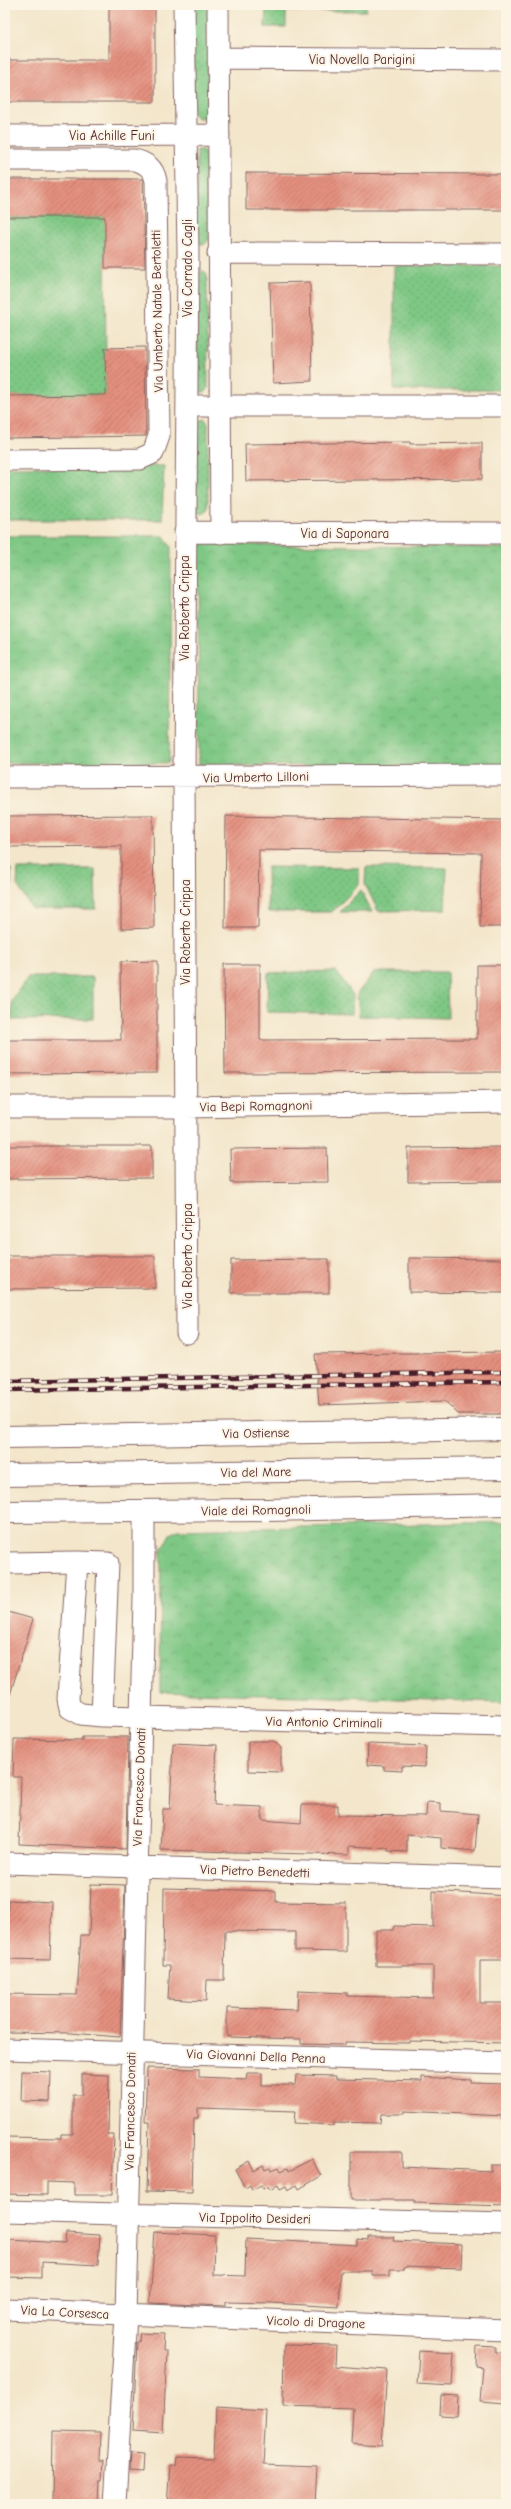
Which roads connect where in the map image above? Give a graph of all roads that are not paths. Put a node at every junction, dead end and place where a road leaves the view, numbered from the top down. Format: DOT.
graph roads {
  1 [pos="184,5"];
  2 [pos="218,5"];
  3 [pos="219,58"];
  4 [pos="506,60"];
  5 [pos="185,135"];
  6 [pos="5,136"];
  7 [pos="219,136"];
  8 [pos="5,160"];
  9 [pos="188,254"];
  10 [pos="218,254"];
  11 [pos="506,254"];
  12 [pos="218,274"];
  13 [pos="220,405"];
  14 [pos="187,406"];
  15 [pos="506,406"];
  16 [pos="5,460"];
  17 [pos="185,532"];
  18 [pos="222,532"];
  19 [pos="506,533"];
  20 [pos="506,774"];
  21 [pos="5,777"];
  22 [pos="184,778"];
  23 [pos="506,1102"];
  24 [pos="5,1107"];
  25 [pos="186,1107"];
  26 [pos="187,1333"];
  27 [pos="506,1429"];
  28 [pos="5,1437"];
  29 [pos="506,1468"];
  30 [pos="5,1476"];
  31 [pos="506,1505"];
  32 [pos="5,1512"];
  33 [pos="144,1512"];
  34 [pos="77,1562"];
  35 [pos="5,1563"];
  36 [pos="102,1716"];
  37 [pos="142,1718"];
  38 [pos="506,1726"];
  39 [pos="5,1863"];
  40 [pos="136,1868"];
  41 [pos="506,1878"];
  42 [pos="5,2050"];
  43 [pos="132,2053"];
  44 [pos="506,2063"];
  45 [pos="5,2212"];
  46 [pos="128,2215"];
  47 [pos="506,2224"];
  48 [pos="5,2309"];
  49 [pos="126,2315"];
  50 [pos="506,2330"];
  51 [pos="115,2504"];
  1 -- 5 [label="street, Via Corrado Cagli"];
  2 -- 3 [label="street"];
  3 -- 4 [label="street, Via Novella Parigini"];
  3 -- 7 [label="street"];
  5 -- 6 [label="street, Via Achille Funi"];
  5 -- 7 [label="street, Via Achille Funi"];
  5 -- 9 [label="street, Via Corrado Cagli"];
  7 -- 10 [label="street"];
  8 -- 16 [label="street, Via Umberto Natale Bertoletti"];
  9 -- 12 [label="street"];
  9 -- 14 [label="street, Via Corrado Cagli"];
  10 -- 11 [label="street"];
  10 -- 12 [label="street"];
  12 -- 13 [label="street"];
  13 -- 14 [label="street"];
  13 -- 15 [label="street"];
  13 -- 18 [label="street"];
  14 -- 17 [label="street, Via Corrado Cagli"];
  17 -- 18 [label="street, Via di Saponara"];
  17 -- 22 [label="street, Via Roberto Crippa"];
  18 -- 19 [label="street, Via di Saponara"];
  20 -- 22 [label="street, Via Umberto Lilloni"];
  21 -- 22 [label="street, Via Umberto Lilloni"];
  22 -- 25 [label="street, Via Roberto Crippa"];
  23 -- 25 [label="street, Via Bepi Romagnoni"];
  24 -- 25 [label="street, Via Bepi Romagnoni"];
  25 -- 26 [label="street, Via Roberto Crippa"];
  27 -- 28 [label="main road, Via Ostiense"];
  29 -- 30 [label="main road, Via del Mare"];
  31 -- 33 [label="main road, Viale dei Romagnoli"];
  32 -- 33 [label="main road, Viale dei Romagnoli"];
  33 -- 37 [label="street, Via Francesco Donati"];
  34 -- 35 [label="street"];
  34 -- 36 [label="street, Via Francesco Donati"];
  34 -- 36 [label="street"];
  36 -- 37 [label="street, Via Francesco Donati"];
  37 -- 38 [label="street, Via Antonio Criminali"];
  37 -- 40 [label="street, Via Francesco Donati"];
  39 -- 40 [label="street, Via Pietro Benedetti"];
  40 -- 41 [label="street, Via Pietro Benedetti"];
  40 -- 43 [label="street, Via Francesco Donati"];
  42 -- 43 [label="street, Via Giovanni Della Penna"];
  43 -- 44 [label="street, Via Giovanni Della Penna"];
  43 -- 46 [label="street, Via Francesco Donati"];
  45 -- 46 [label="street, Via Ippolito Desideri"];
  46 -- 47 [label="street, Via Ippolito Desideri"];
  46 -- 49 [label="street, Via Francesco Donati"];
  48 -- 49 [label="street, Via La Corsesca"];
  49 -- 50 [label="street, Vicolo di Dragone"];
  49 -- 51 [label="street, Via Francesco Donati"];
}
